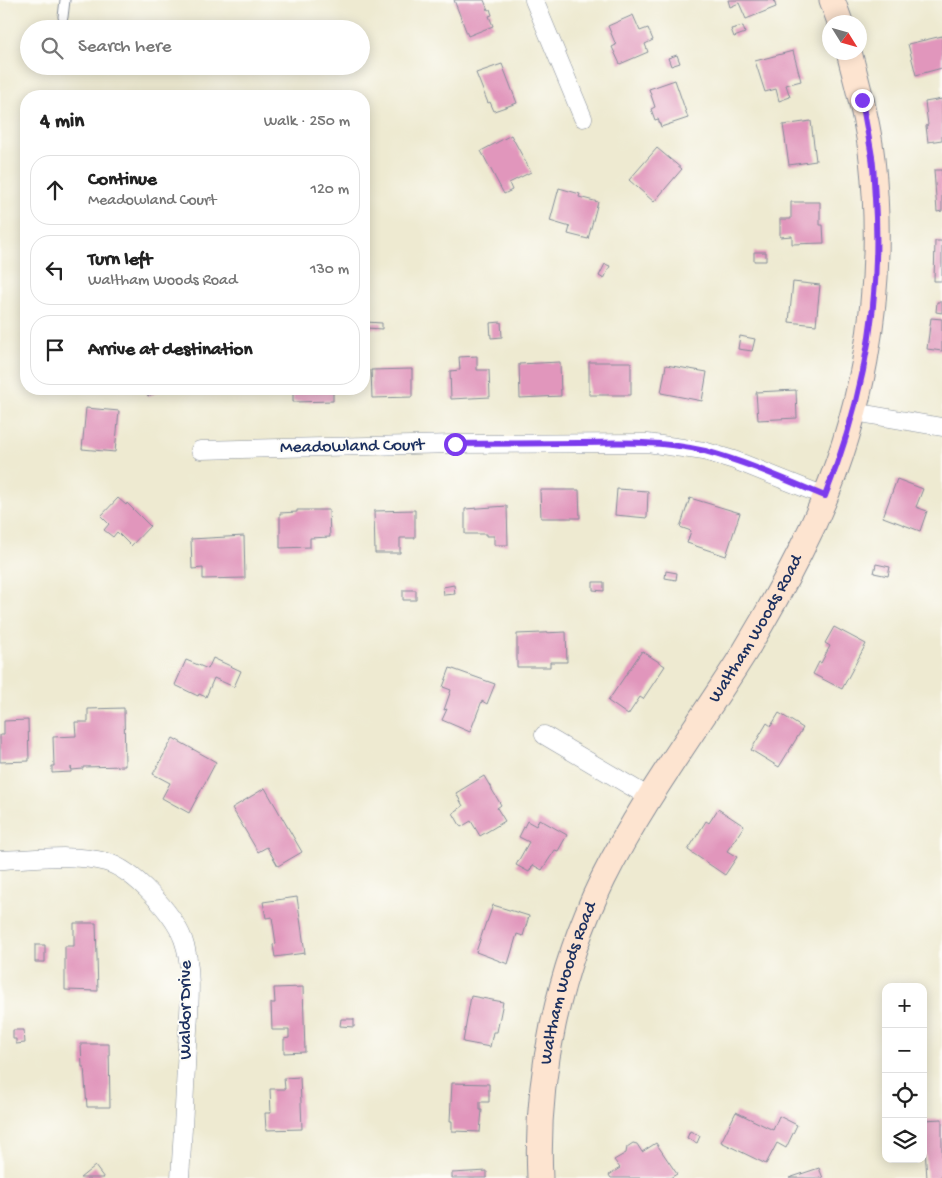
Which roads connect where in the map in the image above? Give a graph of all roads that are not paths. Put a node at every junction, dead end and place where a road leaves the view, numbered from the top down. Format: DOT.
graph roads {
  1 [pos="65,0"];
  2 [pos="534,0"];
  3 [pos="832,0"];
  4 [pos="837,15"];
  5 [pos="63,17"];
  6 [pos="851,60"];
  7 [pos="583,118"];
  8 [pos="854,412"];
  9 [pos="942,427"];
  10 [pos="200,450"];
  11 [pos="825,496"];
  12 [pos="544,735"];
  13 [pos="649,797"];
  14 [pos="0,860"];
  15 [pos="180,1178"];
  16 [pos="540,1178"];
  1 -- 5 [label="lane"];
  2 -- 7 [label="street"];
  3 -- 4 [label="street"];
  6 -- 8 [label="street, Waltham Woods Road"];
  8 -- 9 [label="street"];
  8 -- 11 [label="street, Waltham Woods Road"];
  10 -- 11 [label="street, Meadowland Court"];
  11 -- 13 [label="street, Waltham Woods Road"];
  12 -- 13 [label="street"];
  13 -- 16 [label="street, Waltham Woods Road"];
  14 -- 15 [label="street, Waldor Drive"];
}
